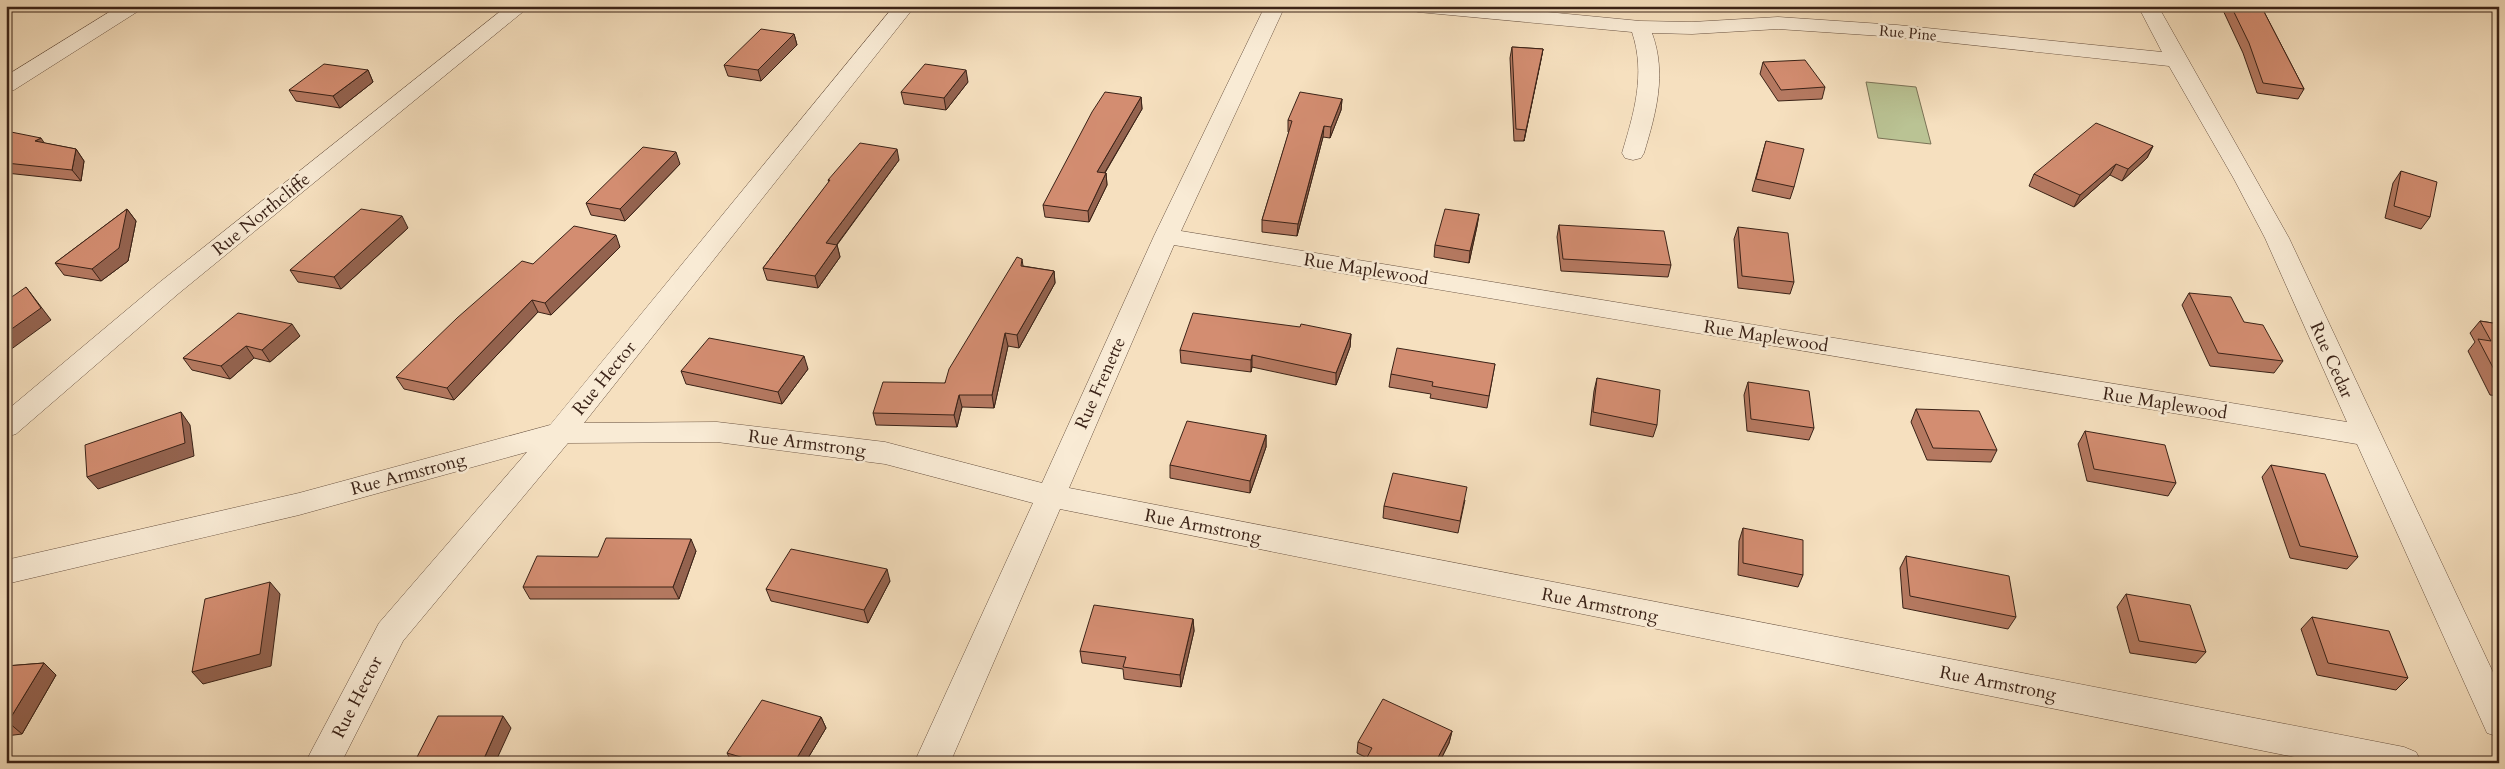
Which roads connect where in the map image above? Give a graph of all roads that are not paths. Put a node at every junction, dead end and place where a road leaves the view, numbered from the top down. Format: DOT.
graph roads {
  1 [pos="133,6"];
  2 [pos="520,6"];
  3 [pos="905,6"];
  4 [pos="1275,6"];
  5 [pos="1418,6"];
  6 [pos="2148,6"];
  7 [pos="1640,27"];
  8 [pos="2175,60"];
  9 [pos="6,85"];
  10 [pos="1633,153"];
  11 [pos="1166,236"];
  12 [pos="6,428"];
  13 [pos="560,433"];
  14 [pos="2366,435"];
  15 [pos="1050,496"];
  16 [pos="6,572"];
  17 [pos="2499,722"];
  18 [pos="323,763"];
  19 [pos="932,763"];
  20 [pos="2404,763"];
  1 -- 9 [label="street"];
  2 -- 12 [label="street, Rue Northcliffe"];
  3 -- 13 [label="street, Rue Hector"];
  4 -- 11 [label="street, Rue Frenette"];
  5 -- 7 [label="street, Rue Pine"];
  6 -- 8 [label="street, Rue Cedar"];
  7 -- 8 [label="street, Rue Pine"];
  7 -- 10 [label="street"];
  8 -- 14 [label="street, Rue Cedar"];
  11 -- 14 [label="street, Rue Maplewood"];
  11 -- 15 [label="street, Rue Frenette"];
  13 -- 15 [label="street, Rue Armstrong"];
  13 -- 16 [label="street, Rue Armstrong"];
  13 -- 18 [label="street, Rue Hector"];
  14 -- 17 [label="street, Rue Cedar"];
  15 -- 19 [label="street, Rue Frenette"];
  15 -- 20 [label="street, Rue Armstrong"];
}
